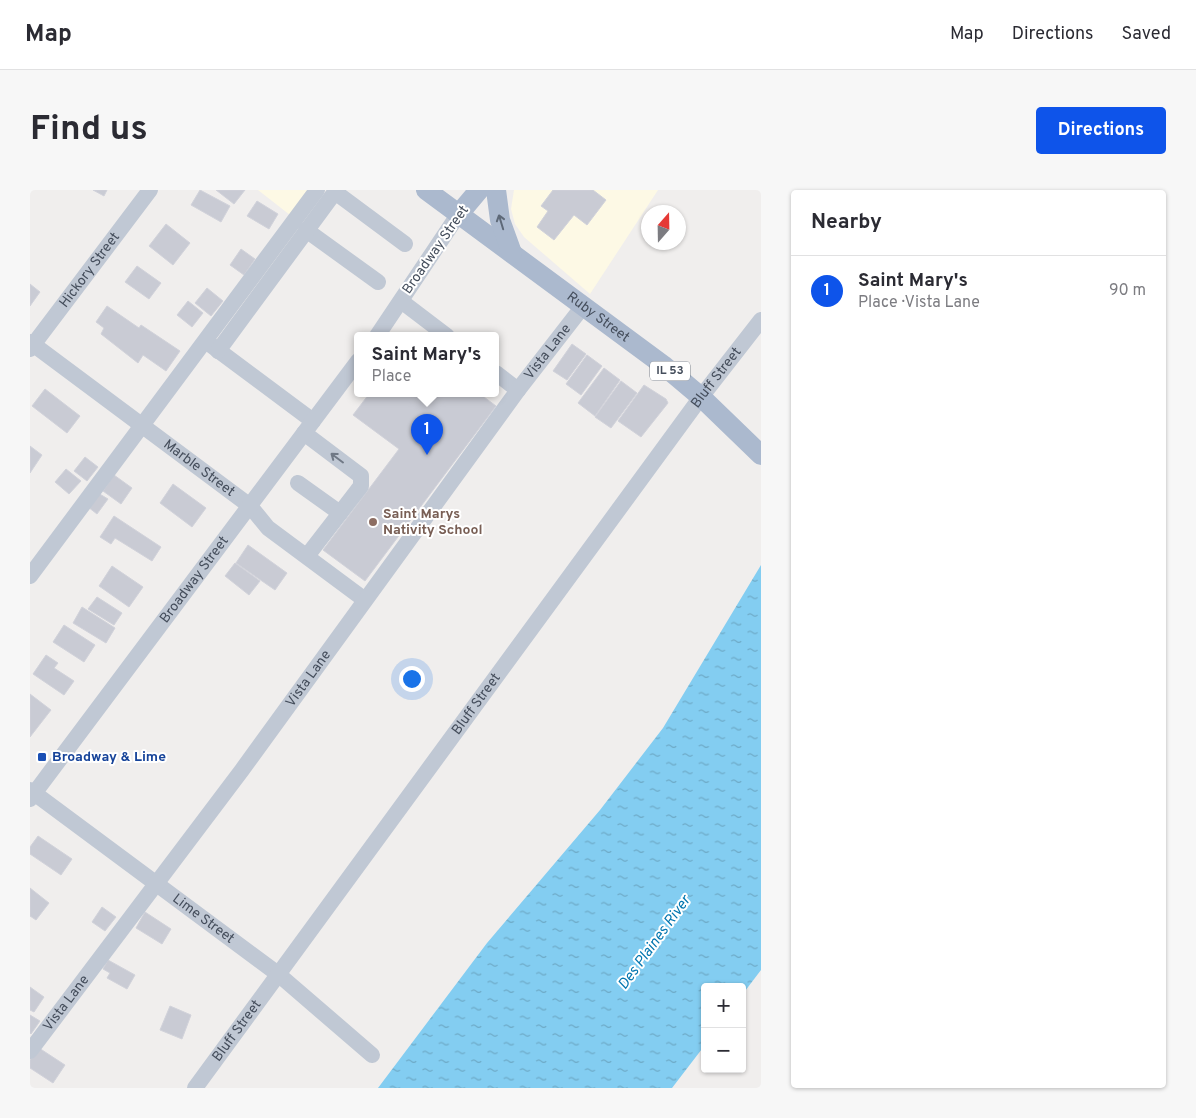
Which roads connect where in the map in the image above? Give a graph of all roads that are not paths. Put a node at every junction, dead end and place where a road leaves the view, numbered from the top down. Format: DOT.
graph roads {
  1 [pos="150,190"];
  2 [pos="317,190"];
  3 [pos="426,190"];
  4 [pos="479,190"];
  5 [pos="496,190"];
  6 [pos="458,215"];
  7 [pos="306,230"];
  8 [pos="405,244"];
  9 [pos="512,253"];
  10 [pos="378,282"];
  11 [pos="400,301"];
  12 [pos="584,305"];
  13 [pos="761,320"];
  14 [pos="380,332"];
  15 [pos="442,332"];
  16 [pos="205,341"];
  17 [pos="31,345"];
  18 [pos="218,351"];
  19 [pos="354,366"];
  20 [pos="499,376"];
  21 [pos="518,390"];
  22 [pos="701,397"];
  23 [pos="142,425"];
  24 [pos="309,427"];
  25 [pos="761,454"];
  26 [pos="298,482"];
  27 [pos="250,506"];
  28 [pos="340,513"];
  29 [pos="306,556"];
  30 [pos="30,576"];
  31 [pos="365,600"];
  32 [pos="31,794"];
  33 [pos="158,883"];
  34 [pos="278,974"];
  35 [pos="30,1051"];
  36 [pos="372,1055"];
  37 [pos="195,1088"];
  1 -- 17 [label="street, Hickory Street"];
  2 -- 16 [label="street"];
  3 -- 6 [label="main road, Ruby Street"];
  4 -- 6 [label="main road, Broadway Street"];
  9 -- 5 [label="main road, one-way"];
  6 -- 9 [label="main road, Ruby Street / IL 53"];
  6 -- 11 [label="street, Broadway Street"];
  7 -- 8 [label="street"];
  7 -- 10 [label="street"];
  7 -- 18 [label="street"];
  9 -- 12 [label="main road, Ruby Street / IL 53"];
  11 -- 14 [label="street, Broadway Street"];
  11 -- 15 [label="street"];
  12 -- 21 [label="street, Vista Lane"];
  12 -- 22 [label="main road, Ruby Street / IL 53"];
  13 -- 22 [label="street, Bluff Street"];
  16 -- 18 [label="street"];
  16 -- 23 [label="street"];
  17 -- 23 [label="street, Marble Street"];
  18 -- 24 [label="street"];
  19 -- 24 [label="street, Broadway Street"];
  20 -- 21 [label="street"];
  21 -- 31 [label="street, Vista Lane"];
  22 -- 25 [label="main road, Ruby Street / IL 53"];
  22 -- 34 [label="street, Bluff Street"];
  23 -- 27 [label="street, Marble Street"];
  23 -- 30 [label="street"];
  24 -- 27 [label="street, Broadway Street"];
  28 -- 24 [label="street, one-way"];
  26 -- 28 [label="street"];
  27 -- 29 [label="street, Marble Street"];
  27 -- 32 [label="street, Broadway Street"];
  28 -- 29 [label="street"];
  29 -- 31 [label="street, Marble Street"];
  31 -- 33 [label="street, Vista Lane"];
  32 -- 33 [label="street, Lime Street"];
  33 -- 34 [label="street, Lime Street"];
  33 -- 35 [label="street, Vista Lane"];
  34 -- 36 [label="street, Lime Street"];
  34 -- 37 [label="street, Bluff Street"];
}
